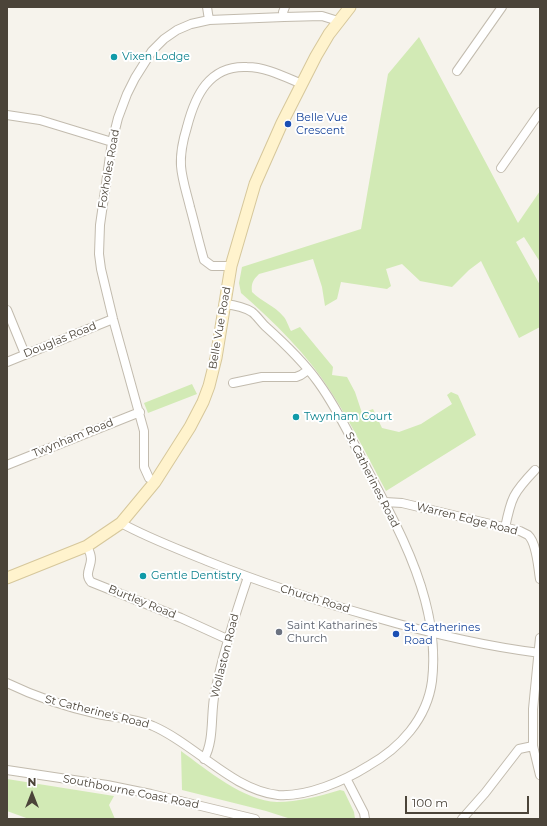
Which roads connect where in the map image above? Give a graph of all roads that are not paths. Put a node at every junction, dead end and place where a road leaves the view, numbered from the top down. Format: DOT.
graph roads {
  1 [pos="207,7"];
  2 [pos="285,7"];
  3 [pos="350,7"];
  4 [pos="502,7"];
  5 [pos="284,17"];
  6 [pos="209,20"];
  7 [pos="338,21"];
  8 [pos="457,71"];
  9 [pos="302,84"];
  10 [pos="540,112"];
  11 [pos="7,115"];
  12 [pos="112,142"];
  13 [pos="501,168"];
  14 [pos="231,266"];
  15 [pos="225,304"];
  16 [pos="7,310"];
  17 [pos="113,319"];
  18 [pos="25,354"];
  19 [pos="7,362"];
  20 [pos="308,370"];
  21 [pos="233,383"];
  22 [pos="140,412"];
  23 [pos="7,465"];
  24 [pos="535,470"];
  25 [pos="155,482"];
  26 [pos="385,502"];
  27 [pos="121,523"];
  28 [pos="505,528"];
  29 [pos="87,546"];
  30 [pos="538,551"];
  31 [pos="248,577"];
  32 [pos="7,578"];
  33 [pos="540,579"];
  34 [pos="432,633"];
  35 [pos="540,638"];
  36 [pos="227,639"];
  37 [pos="540,653"];
  38 [pos="7,683"];
  39 [pos="533,746"];
  40 [pos="204,759"];
  41 [pos="7,770"];
  42 [pos="540,775"];
  43 [pos="346,778"];
  44 [pos="255,819"];
  45 [pos="365,819"];
  46 [pos="462,819"];
  1 -- 6 [label="street"];
  2 -- 5 [label="street"];
  3 -- 7 [label="main road, Belle Vue Road"];
  4 -- 8 [label="street"];
  5 -- 6 [label="street, Foxholes Road"];
  5 -- 7 [label="street, Foxholes Road"];
  6 -- 12 [label="street, Foxholes Road"];
  7 -- 9 [label="main road, Belle Vue Road"];
  9 -- 14 [label="main road, Belle Vue Road"];
  9 -- 14 [label="street"];
  10 -- 13 [label="street"];
  11 -- 12 [label="street"];
  12 -- 17 [label="street, Foxholes Road"];
  14 -- 15 [label="main road, Belle Vue Road"];
  15 -- 20 [label="street, St Catherines Road"];
  15 -- 25 [label="main road, Belle Vue Road"];
  16 -- 18 [label="street"];
  17 -- 18 [label="street, Douglas Road"];
  17 -- 22 [label="street, Foxholes Road"];
  18 -- 19 [label="street, Douglas Road"];
  20 -- 21 [label="street"];
  20 -- 26 [label="street, St Catherines Road"];
  22 -- 23 [label="street, Twynham Road"];
  22 -- 25 [label="street, Foxholes Road"];
  24 -- 28 [label="street"];
  25 -- 27 [label="main road, Belle Vue Road"];
  26 -- 28 [label="street, Warren Edge Road"];
  26 -- 34 [label="street, St Catherines Road"];
  27 -- 29 [label="main road, Belle Vue Road"];
  27 -- 31 [label="street, Church Road"];
  28 -- 30 [label="street, Warren Edge Road"];
  29 -- 32 [label="main road, Belle Vue Road"];
  29 -- 36 [label="street, Burtley Road"];
  30 -- 33 [label="street, Warren Edge Road"];
  31 -- 34 [label="street, Church Road"];
  31 -- 36 [label="street, Wollaston Road"];
  34 -- 37 [label="street, Church Road"];
  34 -- 43 [label="street, St Catherine's Road"];
  35 -- 37 [label="street"];
  36 -- 40 [label="street, Wollaston Road"];
  37 -- 39 [label="street"];
  38 -- 40 [label="street, St Catherine's Road"];
  39 -- 42 [label="street"];
  39 -- 46 [label="street"];
  40 -- 43 [label="street, St Catherine's Road"];
  41 -- 44 [label="street, Southbourne Coast Road"];
  43 -- 45 [label="street"];
}
